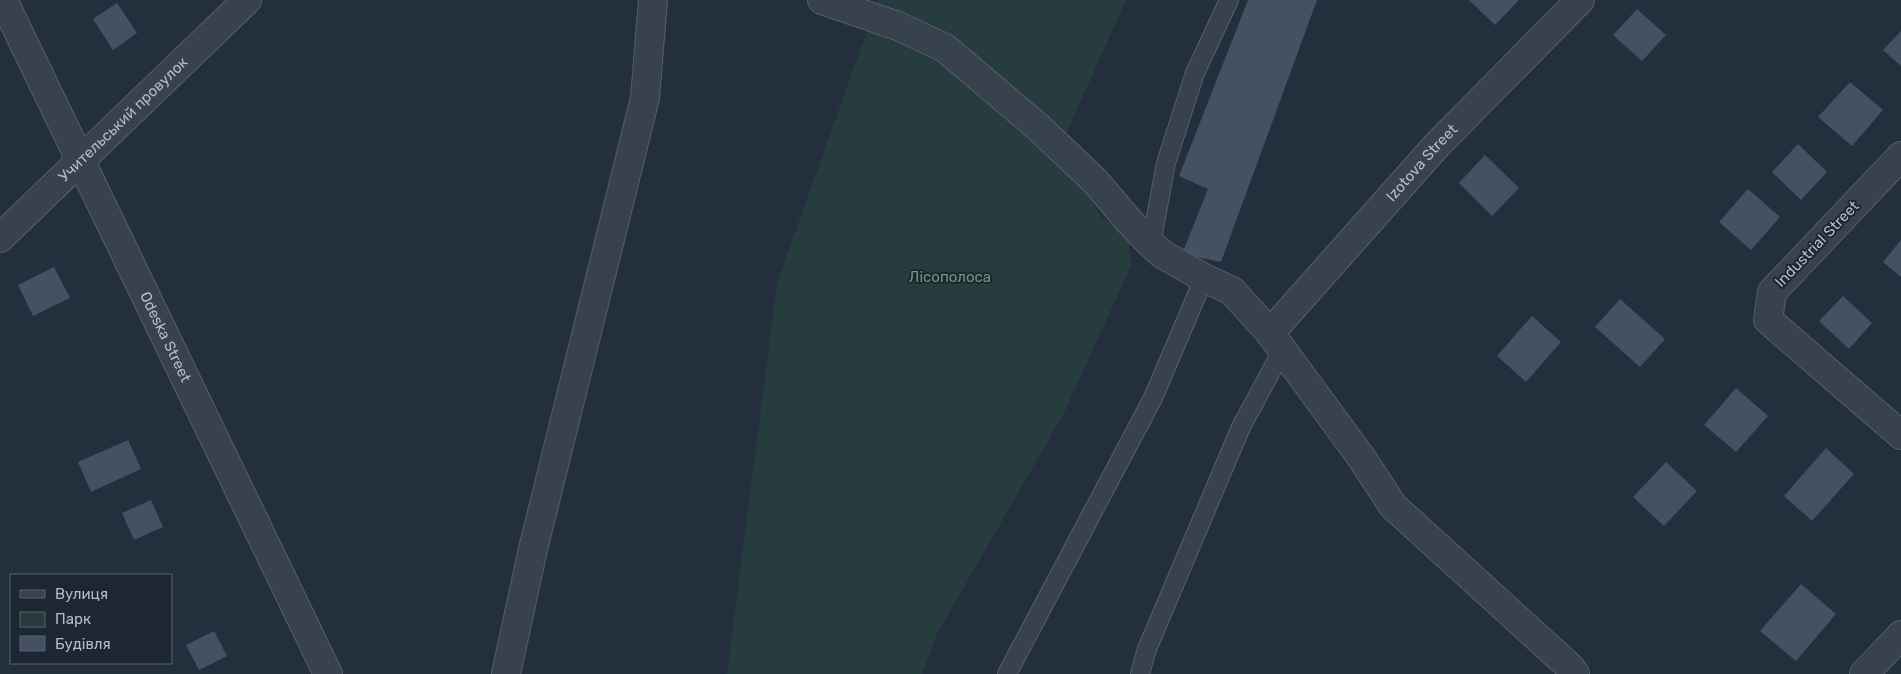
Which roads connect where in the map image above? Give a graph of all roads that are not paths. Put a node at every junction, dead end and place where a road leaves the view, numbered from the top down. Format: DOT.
graph roads {
  1 [pos="3,0"];
  2 [pos="247,0"];
  3 [pos="653,0"];
  4 [pos="822,0"];
  5 [pos="1229,0"];
  6 [pos="1580,0"];
  7 [pos="1901,156"];
  8 [pos="80,162"];
  9 [pos="0,238"];
  10 [pos="1151,244"];
  11 [pos="1204,278"];
  12 [pos="1276,342"];
  13 [pos="1901,436"];
  14 [pos="1901,635"];
  15 [pos="328,674"];
  16 [pos="506,674"];
  17 [pos="1007,674"];
  18 [pos="1140,674"];
  19 [pos="1575,674"];
  20 [pos="1864,674"];
  1 -- 8 [label="street, Odeska Street"];
  2 -- 8 [label="street, Учительський провулок"];
  3 -- 16 [label="street"];
  4 -- 10 [label="street"];
  5 -- 10 [label="lane"];
  6 -- 12 [label="street, Izotova Street"];
  7 -- 13 [label="street, Industrial Street"];
  8 -- 9 [label="street, Учительський провулок"];
  8 -- 15 [label="street, Odeska Street"];
  10 -- 11 [label="street"];
  11 -- 12 [label="street"];
  11 -- 17 [label="lane"];
  12 -- 18 [label="lane"];
  12 -- 19 [label="street"];
  14 -- 20 [label="street"];
}
